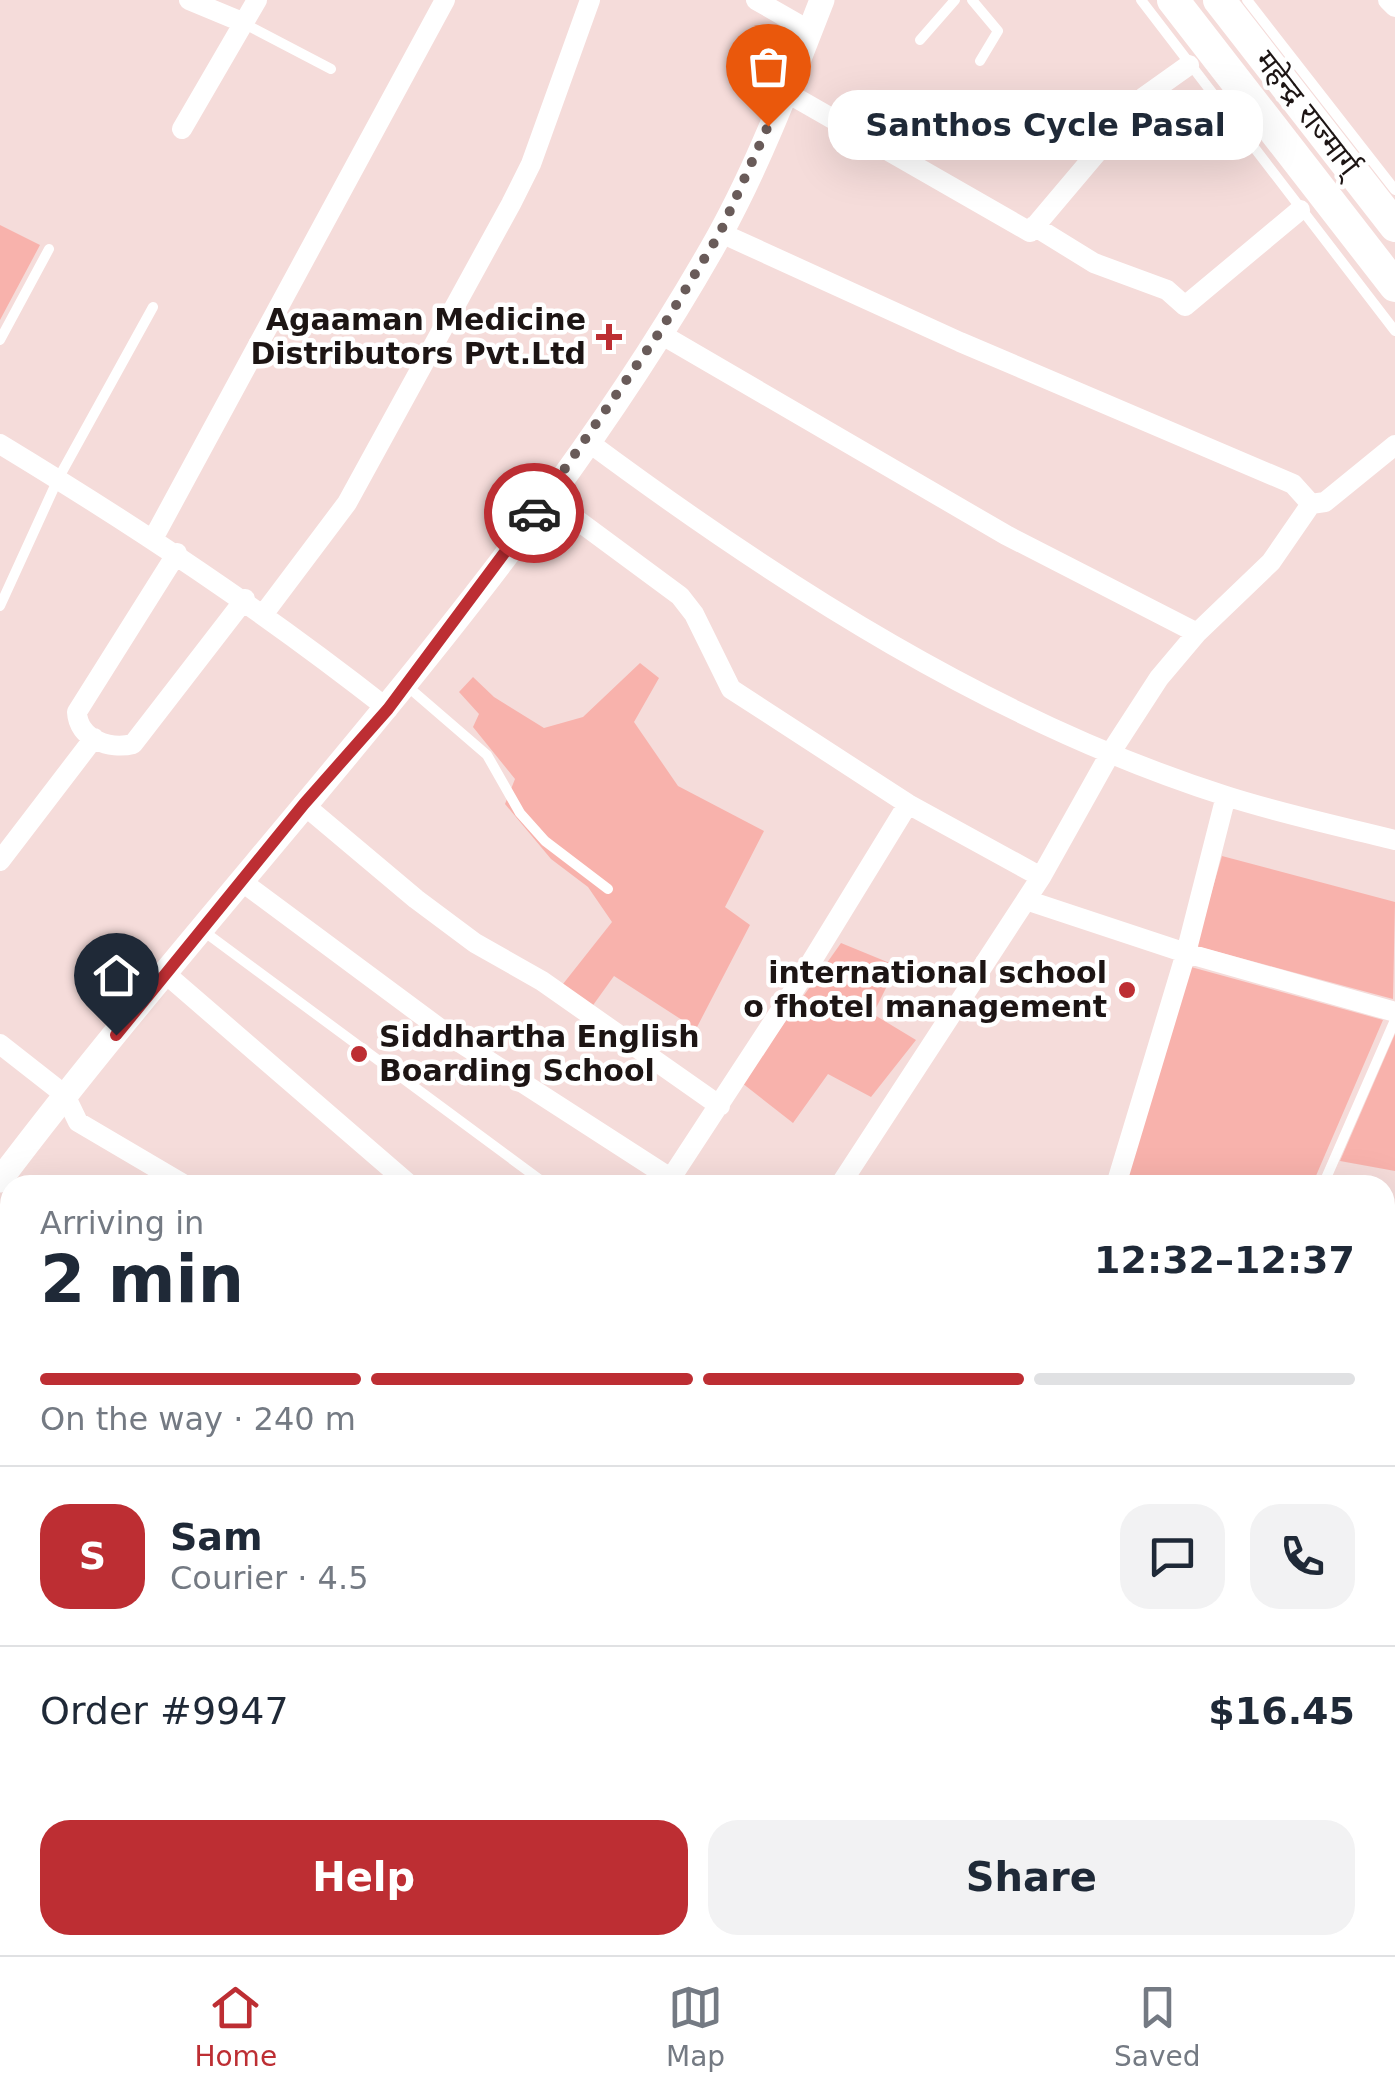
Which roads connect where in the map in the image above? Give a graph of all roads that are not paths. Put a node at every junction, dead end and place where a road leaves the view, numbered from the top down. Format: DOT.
graph roads {
  1 [pos="189,0"];
  2 [pos="257,0"];
  3 [pos="445,0"];
  4 [pos="590,0"];
  5 [pos="756,0"];
  6 [pos="822,0"];
  7 [pos="955,0"];
  8 [pos="972,0"];
  9 [pos="1142,0"];
  10 [pos="1174,0"];
  11 [pos="1219,0"];
  12 [pos="1247,0"];
  13 [pos="1388,0"];
  14 [pos="1395,7"];
  15 [pos="242,22"];
  16 [pos="810,31"];
  17 [pos="920,40"];
  18 [pos="980,62"];
  19 [pos="1189,65"];
  20 [pos="331,69"];
  21 [pos="784,90"];
  22 [pos="182,129"];
  23 [pos="1395,190"];
  24 [pos="1300,210"];
  25 [pos="1034,226"];
  26 [pos="1395,226"];
  27 [pos="720,233"];
  28 [pos="48,249"];
  29 [pos="1395,286"];
  30 [pos="154,307"];
  31 [pos="1395,331"];
  32 [pos="659,333"];
  33 [pos="0,340"];
  34 [pos="587,441"];
  35 [pos="0,444"];
  36 [pos="1395,445"];
  37 [pos="58,479"];
  38 [pos="546,497"];
  39 [pos="1311,504"];
  40 [pos="154,537"];
  41 [pos="177,553"];
  42 [pos="245,599"];
  43 [pos="0,606"];
  44 [pos="265,612"];
  45 [pos="1197,633"];
  46 [pos="406,686"];
  47 [pos="388,709"];
  48 [pos="94,738"];
  49 [pos="1111,752"];
  50 [pos="1226,796"];
  51 [pos="304,804"];
  52 [pos="908,804"];
  53 [pos="1395,840"];
  54 [pos="0,861"];
  55 [pos="1041,877"];
  56 [pos="240,881"];
  57 [pos="608,889"];
  58 [pos="1026,900"];
  59 [pos="201,930"];
  60 [pos="1186,952"];
  61 [pos="167,975"];
  62 [pos="1395,1012"];
  63 [pos="1395,1020"];
  64 [pos="0,1044"];
  65 [pos="64,1094"];
  66 [pos="720,1106"];
  67 [pos="6,1175"];
  68 [pos="168,1175"];
  69 [pos="398,1175"];
  70 [pos="533,1175"];
  71 [pos="665,1175"];
  72 [pos="680,1175"];
  73 [pos="847,1175"];
  74 [pos="1119,1175"];
  75 [pos="1328,1175"];
  1 -- 15 [label="street"];
  2 -- 15 [label="street"];
  3 -- 40 [label="street"];
  4 -- 44 [label="street"];
  5 -- 16 [label="street"];
  6 -- 16 [label="street"];
  7 -- 17 [label="lane"];
  8 -- 18 [label="lane"];
  9 -- 19 [label="lane"];
  10 -- 29 [label="highway, महेन्द्र राज्मार्ग्"];
  11 -- 26 [label="highway, महेन्द्र राज्मार्ग्"];
  12 -- 23 [label="lane"];
  13 -- 14 [label="street"];
  15 -- 20 [label="lane"];
  15 -- 22 [label="street"];
  16 -- 21 [label="street"];
  19 -- 24 [label="lane"];
  19 -- 25 [label="street"];
  21 -- 25 [label="street"];
  21 -- 27 [label="street"];
  24 -- 25 [label="street"];
  24 -- 31 [label="lane"];
  27 -- 32 [label="street"];
  27 -- 39 [label="street"];
  28 -- 33 [label="lane"];
  30 -- 37 [label="lane"];
  32 -- 34 [label="street"];
  32 -- 45 [label="street"];
  34 -- 38 [label="street"];
  34 -- 49 [label="street"];
  35 -- 37 [label="street"];
  36 -- 39 [label="street"];
  37 -- 40 [label="street"];
  37 -- 43 [label="lane"];
  38 -- 46 [label="street"];
  38 -- 52 [label="street"];
  39 -- 45 [label="street"];
  40 -- 41 [label="street"];
  41 -- 42 [label="street"];
  41 -- 48 [label="street"];
  42 -- 44 [label="street"];
  42 -- 48 [label="street"];
  44 -- 47 [label="street"];
  45 -- 49 [label="street"];
  46 -- 47 [label="street"];
  46 -- 57 [label="lane"];
  47 -- 51 [label="street"];
  48 -- 54 [label="street"];
  49 -- 50 [label="street"];
  49 -- 55 [label="street"];
  50 -- 53 [label="street"];
  50 -- 60 [label="street"];
  51 -- 56 [label="street"];
  51 -- 66 [label="street"];
  52 -- 55 [label="street"];
  52 -- 66 [label="street"];
  55 -- 58 [label="street"];
  56 -- 59 [label="street"];
  56 -- 71 [label="street"];
  58 -- 60 [label="street"];
  58 -- 73 [label="street"];
  59 -- 61 [label="street"];
  59 -- 70 [label="lane"];
  60 -- 62 [label="street"];
  60 -- 74 [label="street"];
  61 -- 65 [label="street"];
  61 -- 69 [label="street"];
  63 -- 75 [label="lane"];
  64 -- 65 [label="street"];
  65 -- 67 [label="street"];
  65 -- 68 [label="street"];
  66 -- 72 [label="street"];
}
